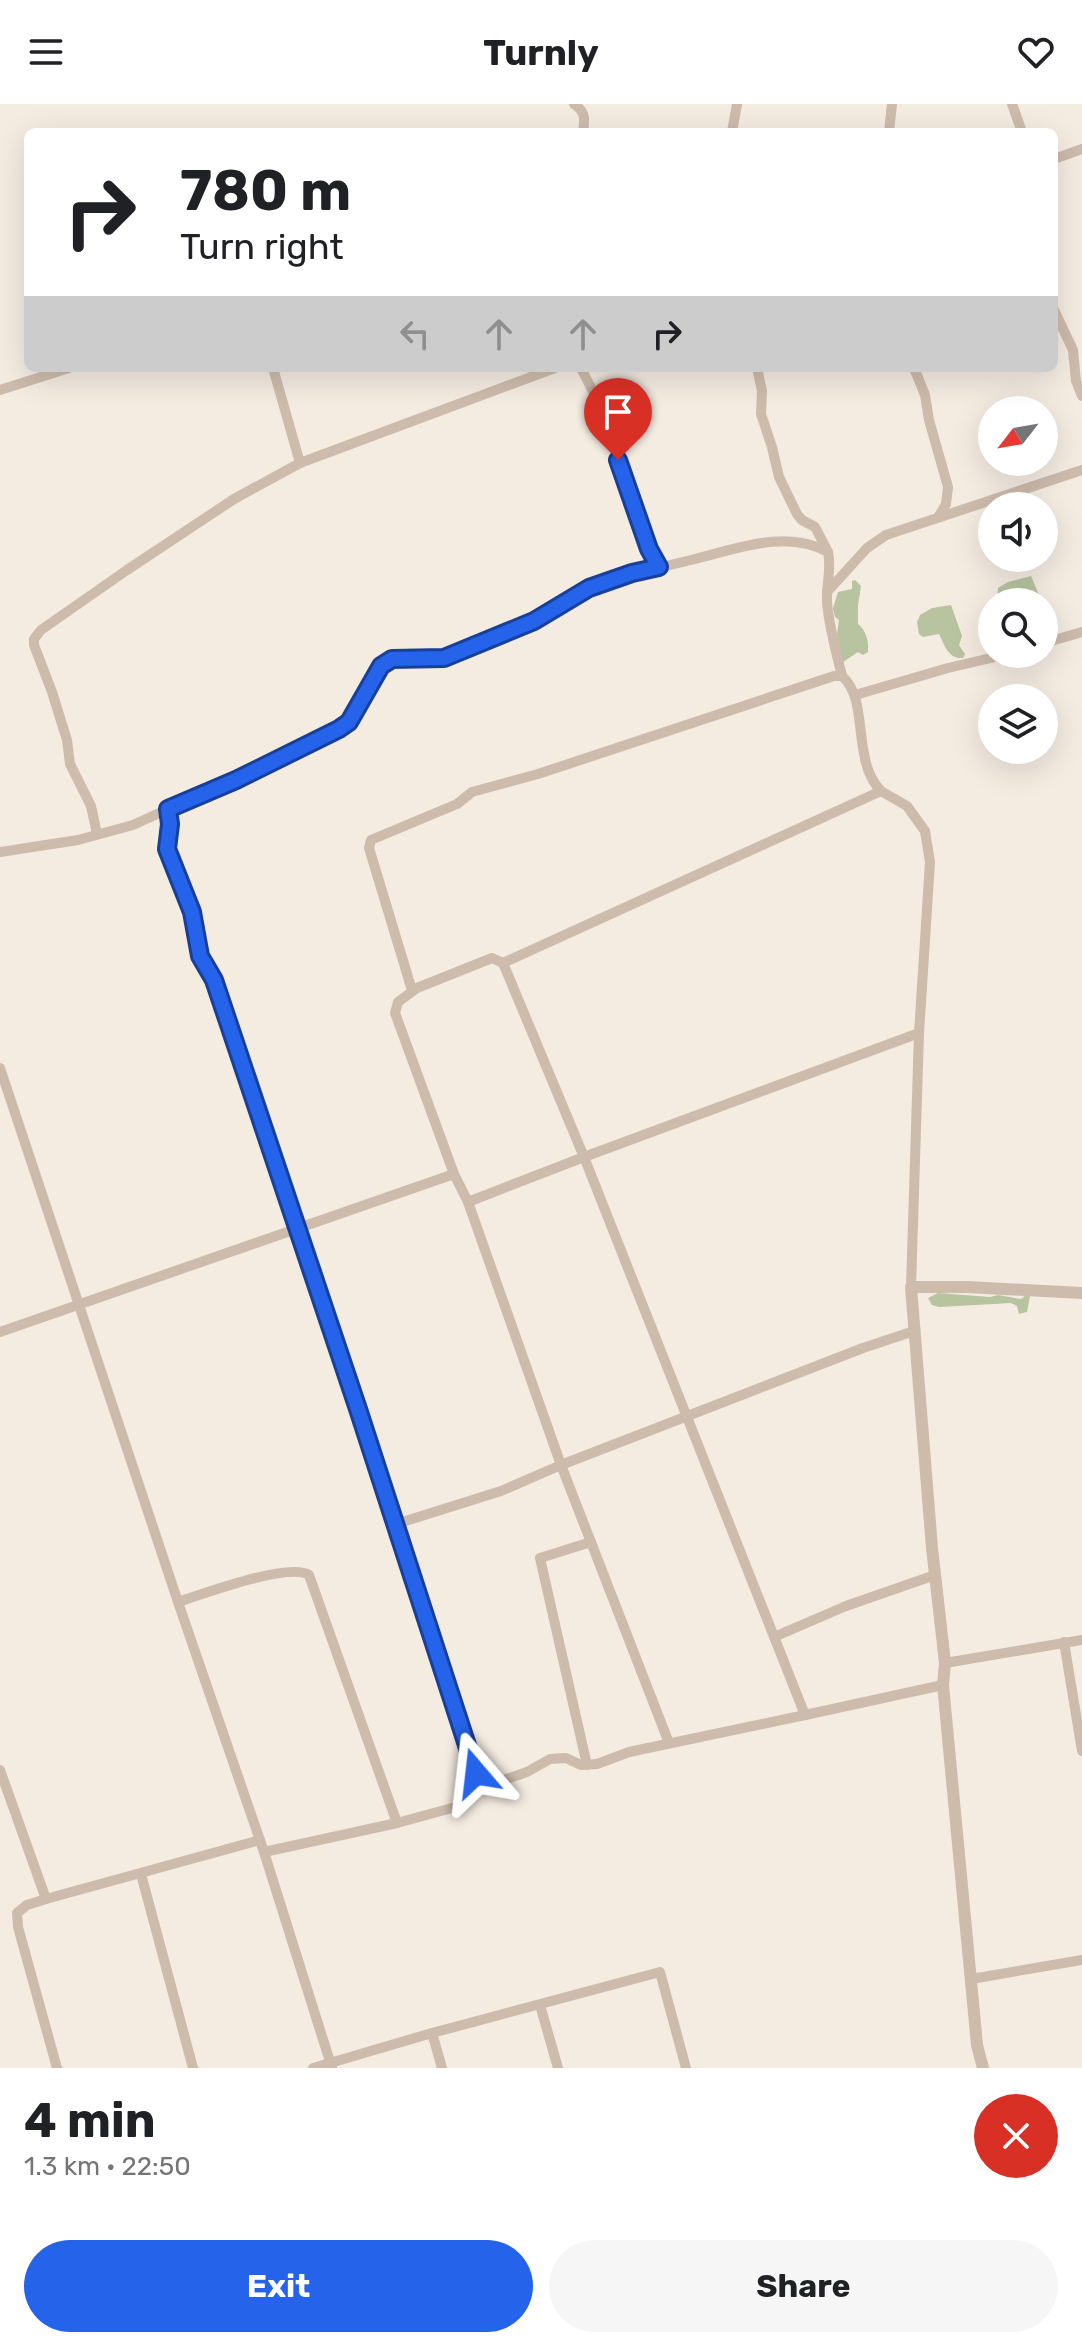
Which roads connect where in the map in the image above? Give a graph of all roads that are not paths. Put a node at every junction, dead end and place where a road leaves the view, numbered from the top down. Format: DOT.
graph roads {
  1 [pos="574,104"];
  2 [pos="737,104"];
  3 [pos="892,104"];
  4 [pos="1012,104"];
  5 [pos="584,128"];
  6 [pos="733,128"];
  7 [pos="889,128"];
  8 [pos="1021,128"];
  9 [pos="1082,149"];
  10 [pos="1058,158"];
  11 [pos="1058,318"];
  12 [pos="56,372"];
  13 [pos="274,372"];
  14 [pos="544,372"];
  15 [pos="583,372"];
  16 [pos="758,372"];
  17 [pos="916,372"];
  18 [pos="0,390"];
  19 [pos="1082,396"];
  20 [pos="300,463"];
  21 [pos="1082,470"];
  22 [pos="939,516"];
  23 [pos="828,552"];
  24 [pos="659,567"];
  25 [pos="827,592"];
  26 [pos="1082,632"];
  27 [pos="1058,639"];
  28 [pos="978,661"];
  29 [pos="842,676"];
  30 [pos="855,695"];
  31 [pos="881,791"];
  32 [pos="168,809"];
  33 [pos="97,834"];
  34 [pos="0,852"];
  35 [pos="503,963"];
  36 [pos="411,987"];
  37 [pos="919,1033"];
  38 [pos="0,1068"];
  39 [pos="584,1157"];
  40 [pos="454,1174"];
  41 [pos="468,1202"];
  42 [pos="296,1229"];
  43 [pos="911,1287"];
  44 [pos="1082,1293"];
  45 [pos="80,1305"];
  46 [pos="914,1331"];
  47 [pos="0,1332"];
  48 [pos="688,1417"];
  49 [pos="561,1465"];
  50 [pos="396,1524"];
  51 [pos="591,1542"];
  52 [pos="935,1575"];
  53 [pos="178,1602"];
  54 [pos="774,1637"];
  55 [pos="1082,1640"];
  56 [pos="1064,1642"];
  57 [pos="945,1663"];
  58 [pos="943,1685"];
  59 [pos="805,1715"];
  60 [pos="669,1743"];
  61 [pos="1082,1751"];
  62 [pos="587,1765"];
  63 [pos="0,1770"];
  64 [pos="480,1788"];
  65 [pos="397,1823"];
  66 [pos="260,1840"];
  67 [pos="264,1852"];
  68 [pos="141,1874"];
  69 [pos="46,1899"];
  70 [pos="1082,1960"];
  71 [pos="971,1979"];
  72 [pos="540,2005"];
  73 [pos="432,2033"];
  74 [pos="331,2066"];
  75 [pos="57,2068"];
  76 [pos="193,2068"];
  77 [pos="313,2068"];
  78 [pos="442,2068"];
  79 [pos="558,2068"];
  80 [pos="686,2068"];
  81 [pos="983,2068"];
  1 -- 5 [label="street"];
  2 -- 6 [label="street"];
  3 -- 7 [label="street"];
  4 -- 8 [label="street"];
  9 -- 10 [label="street"];
  11 -- 19 [label="street"];
  12 -- 18 [label="street"];
  13 -- 20 [label="street"];
  14 -- 20 [label="street"];
  15 -- 24 [label="street"];
  16 -- 23 [label="street"];
  17 -- 22 [label="street"];
  20 -- 33 [label="street"];
  21 -- 22 [label="street"];
  22 -- 25 [label="street"];
  23 -- 24 [label="street"];
  23 -- 25 [label="street"];
  24 -- 32 [label="street"];
  25 -- 29 [label="street"];
  26 -- 27 [label="street"];
  28 -- 30 [label="street"];
  29 -- 30 [label="street"];
  29 -- 36 [label="street"];
  30 -- 31 [label="street"];
  31 -- 35 [label="street"];
  31 -- 37 [label="street"];
  32 -- 33 [label="street"];
  32 -- 42 [label="street"];
  33 -- 34 [label="street"];
  35 -- 39 [label="street"];
  35 -- 40 [label="street"];
  37 -- 39 [label="street"];
  37 -- 43 [label="street"];
  38 -- 45 [label="street"];
  39 -- 41 [label="street"];
  39 -- 48 [label="street"];
  40 -- 41 [label="street"];
  40 -- 42 [label="street"];
  41 -- 49 [label="street"];
  42 -- 45 [label="street"];
  42 -- 50 [label="street"];
  43 -- 44 [label="street"];
  43 -- 46 [label="street"];
  45 -- 47 [label="street"];
  45 -- 53 [label="street"];
  46 -- 48 [label="street"];
  46 -- 52 [label="street"];
  48 -- 49 [label="street"];
  48 -- 54 [label="street"];
  49 -- 50 [label="street"];
  49 -- 51 [label="street"];
  50 -- 64 [label="street"];
  51 -- 60 [label="street"];
  51 -- 62 [label="street"];
  52 -- 54 [label="street"];
  52 -- 57 [label="street"];
  53 -- 65 [label="street"];
  53 -- 66 [label="street"];
  54 -- 59 [label="street"];
  55 -- 56 [label="street"];
  56 -- 57 [label="street"];
  56 -- 61 [label="street"];
  57 -- 58 [label="street"];
  58 -- 59 [label="street"];
  58 -- 71 [label="street"];
  59 -- 60 [label="street"];
  60 -- 62 [label="street"];
  62 -- 64 [label="street"];
  63 -- 69 [label="street"];
  64 -- 65 [label="street"];
  65 -- 67 [label="street"];
  66 -- 67 [label="street"];
  66 -- 68 [label="street"];
  67 -- 74 [label="street"];
  68 -- 69 [label="street"];
  68 -- 76 [label="street"];
  69 -- 75 [label="street"];
  70 -- 71 [label="street"];
  71 -- 81 [label="street"];
  72 -- 73 [label="street"];
  72 -- 79 [label="street"];
  72 -- 80 [label="street"];
  73 -- 74 [label="street"];
  73 -- 78 [label="street"];
  74 -- 77 [label="street"];
}
